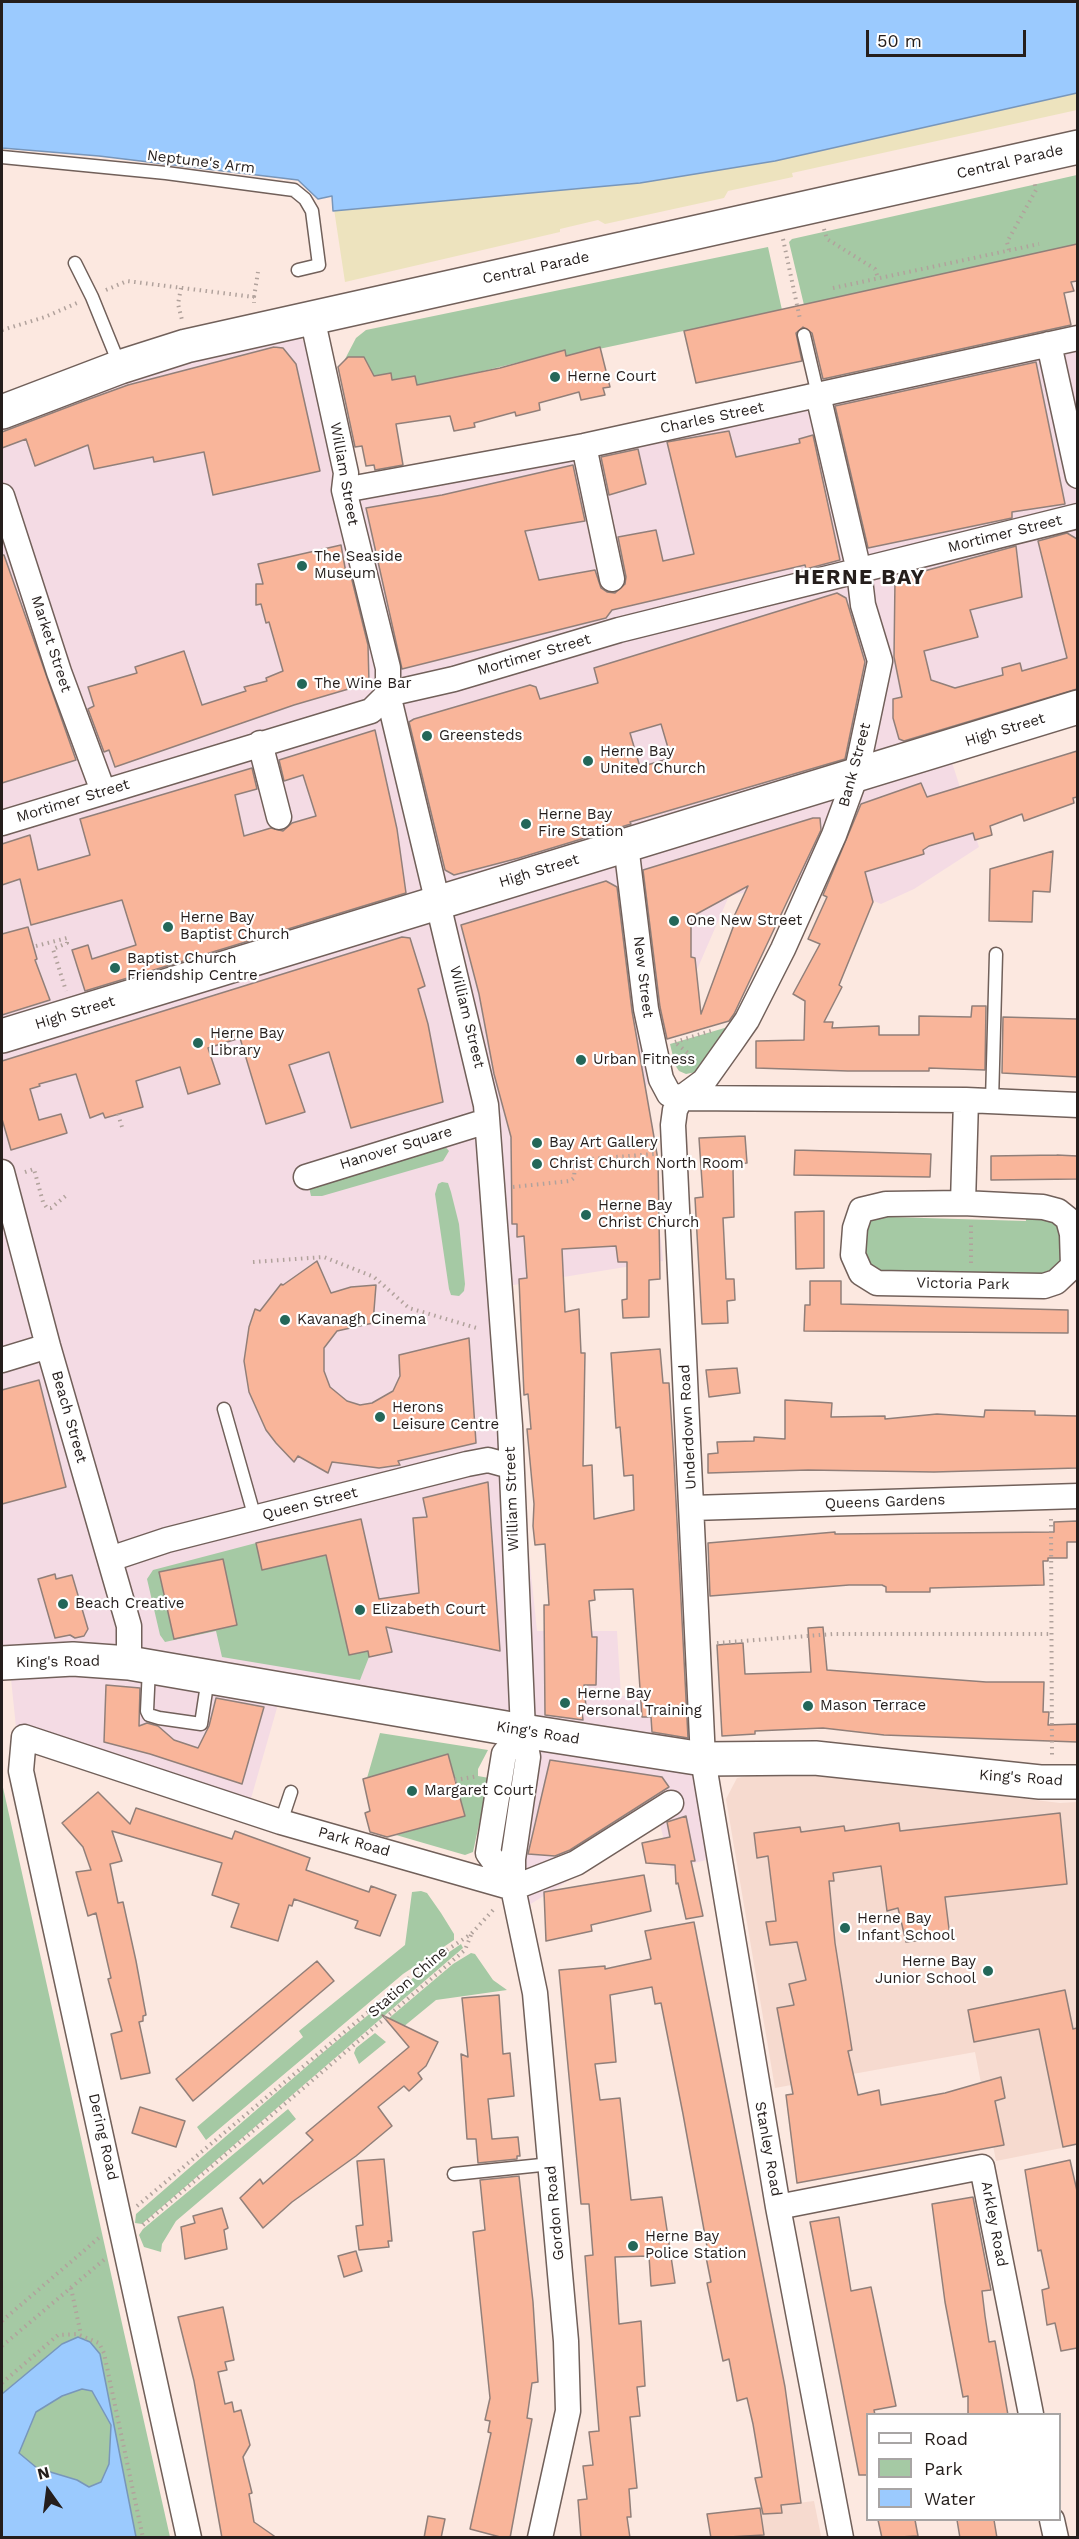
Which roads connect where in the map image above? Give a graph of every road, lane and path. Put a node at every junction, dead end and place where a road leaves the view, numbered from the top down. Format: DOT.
graph roads {
  1 [pos="1077,147"];
  2 [pos="2,157"];
  3 [pos="1035,183"];
  4 [pos="780,214"];
  5 [pos="825,233"];
  6 [pos="1039,244"];
  7 [pos="1010,250"];
  8 [pos="75,263"];
  9 [pos="298,270"];
  10 [pos="258,272"];
  11 [pos="878,278"];
  12 [pos="181,288"];
  13 [pos="833,288"];
  14 [pos="92,297"];
  15 [pos="254,297"];
  16 [pos="255,313"];
  17 [pos="799,313"];
  18 [pos="312,317"];
  19 [pos="184,329"];
  20 [pos="2,330"];
  21 [pos="804,335"];
  22 [pos="1077,338"];
  23 [pos="1049,344"];
  24 [pos="120,367"];
  25 [pos="818,395"];
  26 [pos="2,412"];
  27 [pos="584,446"];
  28 [pos="1077,476"];
  29 [pos="344,490"];
  30 [pos="2,496"];
  31 [pos="1077,516"];
  32 [pos="859,571"];
  33 [pos="612,579"];
  34 [pos="388,694"];
  35 [pos="1077,707"];
  36 [pos="260,743"];
  37 [pos="856,775"];
  38 [pos="103,791"];
  39 [pos="279,817"];
  40 [pos="2,823"];
  41 [pos="626,844"];
  42 [pos="439,902"];
  43 [pos="36,946"];
  44 [pos="996,954"];
  45 [pos="73,1014"];
  46 [pos="747,1020"];
  47 [pos="2,1036"];
  48 [pos="654,1048"];
  49 [pos="681,1098"];
  50 [pos="966,1100"];
  51 [pos="992,1101"];
  52 [pos="1077,1105"];
  53 [pos="118,1114"];
  54 [pos="487,1121"];
  55 [pos="122,1127"];
  56 [pos="675,1153"];
  57 [pos="2,1175"];
  58 [pos="306,1177"];
  59 [pos="492,1190"];
  60 [pos="68,1194"];
  61 [pos="967,1203"];
  62 [pos="253,1262"];
  63 [pos="970,1284"];
  64 [pos="480,1329"];
  65 [pos="48,1346"];
  66 [pos="2,1360"];
  67 [pos="224,1409"];
  68 [pos="510,1466"];
  69 [pos="1077,1496"];
  70 [pos="1051,1497"];
  71 [pos="692,1508"];
  72 [pos="255,1518"];
  73 [pos="110,1558"];
  74 [pos="1052,1634"];
  75 [pos="698,1644"];
  76 [pos="2,1663"];
  77 [pos="139,1665"];
  78 [pos="208,1677"];
  79 [pos="523,1731"];
  80 [pos="24,1737"];
  81 [pos="703,1759"];
  82 [pos="1065,1782"];
  83 [pos="291,1792"];
  84 [pos="671,1803"];
  85 [pos="281,1822"];
  86 [pos="513,1888"];
  87 [pos="471,1934"];
  88 [pos="551,2164"];
  89 [pos="454,2174"];
  90 [pos="778,2207"];
  91 [pos="123,2230"];
  92 [pos="71,2288"];
  93 [pos="2,2321"];
  94 [pos="81,2335"];
  95 [pos="2,2346"];
  96 [pos="2,2382"];
  97 [pos="1031,2413"];
  98 [pos="1052,2521"];
  99 [pos="143,2538"];
  100 [pos="189,2538"];
  101 [pos="540,2538"];
  102 [pos="841,2538"];
  103 [pos="1056,2538"];
  1 -- 4 [label="street, Central Parade"];
  2 -- 9 [label="lane, Neptune's Arm"];
  3 -- 7 [label="path"];
  4 -- 17 [label="path"];
  4 -- 18 [label="street, Central Parade"];
  5 -- 11 [label="path"];
  6 -- 7 [label="path"];
  7 -- 11 [label="path"];
  8 -- 14 [label="lane"];
  10 -- 15 [label="path"];
  11 -- 13 [label="path"];
  12 -- 14 [label="path"];
  12 -- 15 [label="path"];
  12 -- 19 [label="path"];
  14 -- 20 [label="path"];
  14 -- 24 [label="lane"];
  15 -- 16 [label="path"];
  18 -- 24 [label="street, Central Parade"];
  18 -- 29 [label="street, William Street"];
  21 -- 25 [label="lane"];
  22 -- 23 [label="street, Charles Street"];
  23 -- 25 [label="street, Charles Street"];
  23 -- 28 [label="street"];
  24 -- 26 [label="street, Central Parade"];
  25 -- 27 [label="street, Charles Street"];
  25 -- 32 [label="street, Bank Street"];
  27 -- 29 [label="street, Charles Street"];
  27 -- 33 [label="street"];
  29 -- 34 [label="street, William Street"];
  30 -- 38 [label="street, Market Street"];
  31 -- 32 [label="street, Mortimer Street"];
  32 -- 34 [label="street, Mortimer Street"];
  32 -- 37 [label="street, Bank Street"];
  34 -- 36 [label="street, Mortimer Street"];
  34 -- 42 [label="street, William Street"];
  35 -- 37 [label="street, High Street"];
  36 -- 38 [label="street, Mortimer Street"];
  36 -- 39 [label="street"];
  37 -- 41 [label="street, High Street"];
  37 -- 46 [label="street, Bank Street"];
  38 -- 40 [label="street, Mortimer Street"];
  41 -- 42 [label="street, High Street"];
  41 -- 48 [label="street, New Street"];
  42 -- 45 [label="street, High Street"];
  42 -- 54 [label="street, William Street"];
  43 -- 45 [label="path"];
  44 -- 51 [label="lane"];
  45 -- 47 [label="street, High Street"];
  46 -- 48 [label="path"];
  46 -- 49 [label="street, Bank Street"];
  48 -- 49 [label="street, New Street"];
  49 -- 50 [label="street"];
  49 -- 56 [label="street, Underdown Road"];
  50 -- 51 [label="street"];
  50 -- 61 [label="street"];
  51 -- 52 [label="street"];
  53 -- 55 [label="path"];
  54 -- 58 [label="street, Hanover Square"];
  54 -- 59 [label="street, William Street"];
  56 -- 59 [label="path"];
  56 -- 71 [label="street, Underdown Road"];
  57 -- 60 [label="path"];
  57 -- 65 [label="street, Beach Street"];
  59 -- 68 [label="street, William Street"];
  61 -- 63 [label="path"];
  61 -- 63 [label="street, Victoria Park"];
  61 -- 63 [label="street, Victoria Park"];
  62 -- 64 [label="path"];
  65 -- 66 [label="street"];
  65 -- 73 [label="street, Beach Street"];
  67 -- 72 [label="lane"];
  68 -- 72 [label="street, Queen Street"];
  68 -- 79 [label="street, William Street"];
  69 -- 70 [label="street, Queens Gardens"];
  70 -- 71 [label="street, Queens Gardens"];
  70 -- 74 [label="path"];
  71 -- 75 [label="street, Underdown Road"];
  72 -- 73 [label="street, Queen Street"];
  73 -- 77 [label="street, Beach Street"];
  74 -- 75 [label="path"];
  74 -- 82 [label="path"];
  75 -- 81 [label="street, Underdown Road"];
  76 -- 77 [label="street, King's Road"];
  77 -- 78 [label="street, King's Road"];
  77 -- 78 [label="lane"];
  78 -- 79 [label="street, King's Road"];
  79 -- 81 [label="street, King's Road"];
  79 -- 86 [label="street, Gordon Road"];
  80 -- 85 [label="street, Park Road"];
  80 -- 91 [label="street, Dering Road"];
  81 -- 82 [label="street, King's Road"];
  81 -- 90 [label="street, Stanley Road"];
  83 -- 85 [label="lane"];
  84 -- 86 [label="street"];
  85 -- 86 [label="street, Park Road"];
  86 -- 87 [label="path"];
  86 -- 88 [label="street, Gordon Road"];
  87 -- 91 [label="path, Station Chine"];
  87 -- 91 [label="path, Station Chine"];
  88 -- 89 [label="lane"];
  88 -- 101 [label="street, Gordon Road"];
  90 -- 97 [label="street, Arkley Road"];
  90 -- 102 [label="street, Stanley Road"];
  91 -- 92 [label="path, Station Chine"];
  91 -- 93 [label="path, Station Chine"];
  91 -- 100 [label="street, Dering Road"];
  92 -- 94 [label="path"];
  92 -- 95 [label="path, Station Chine"];
  94 -- 96 [label="path"];
  94 -- 99 [label="path"];
  98 -- 103 [label="street"];
}
